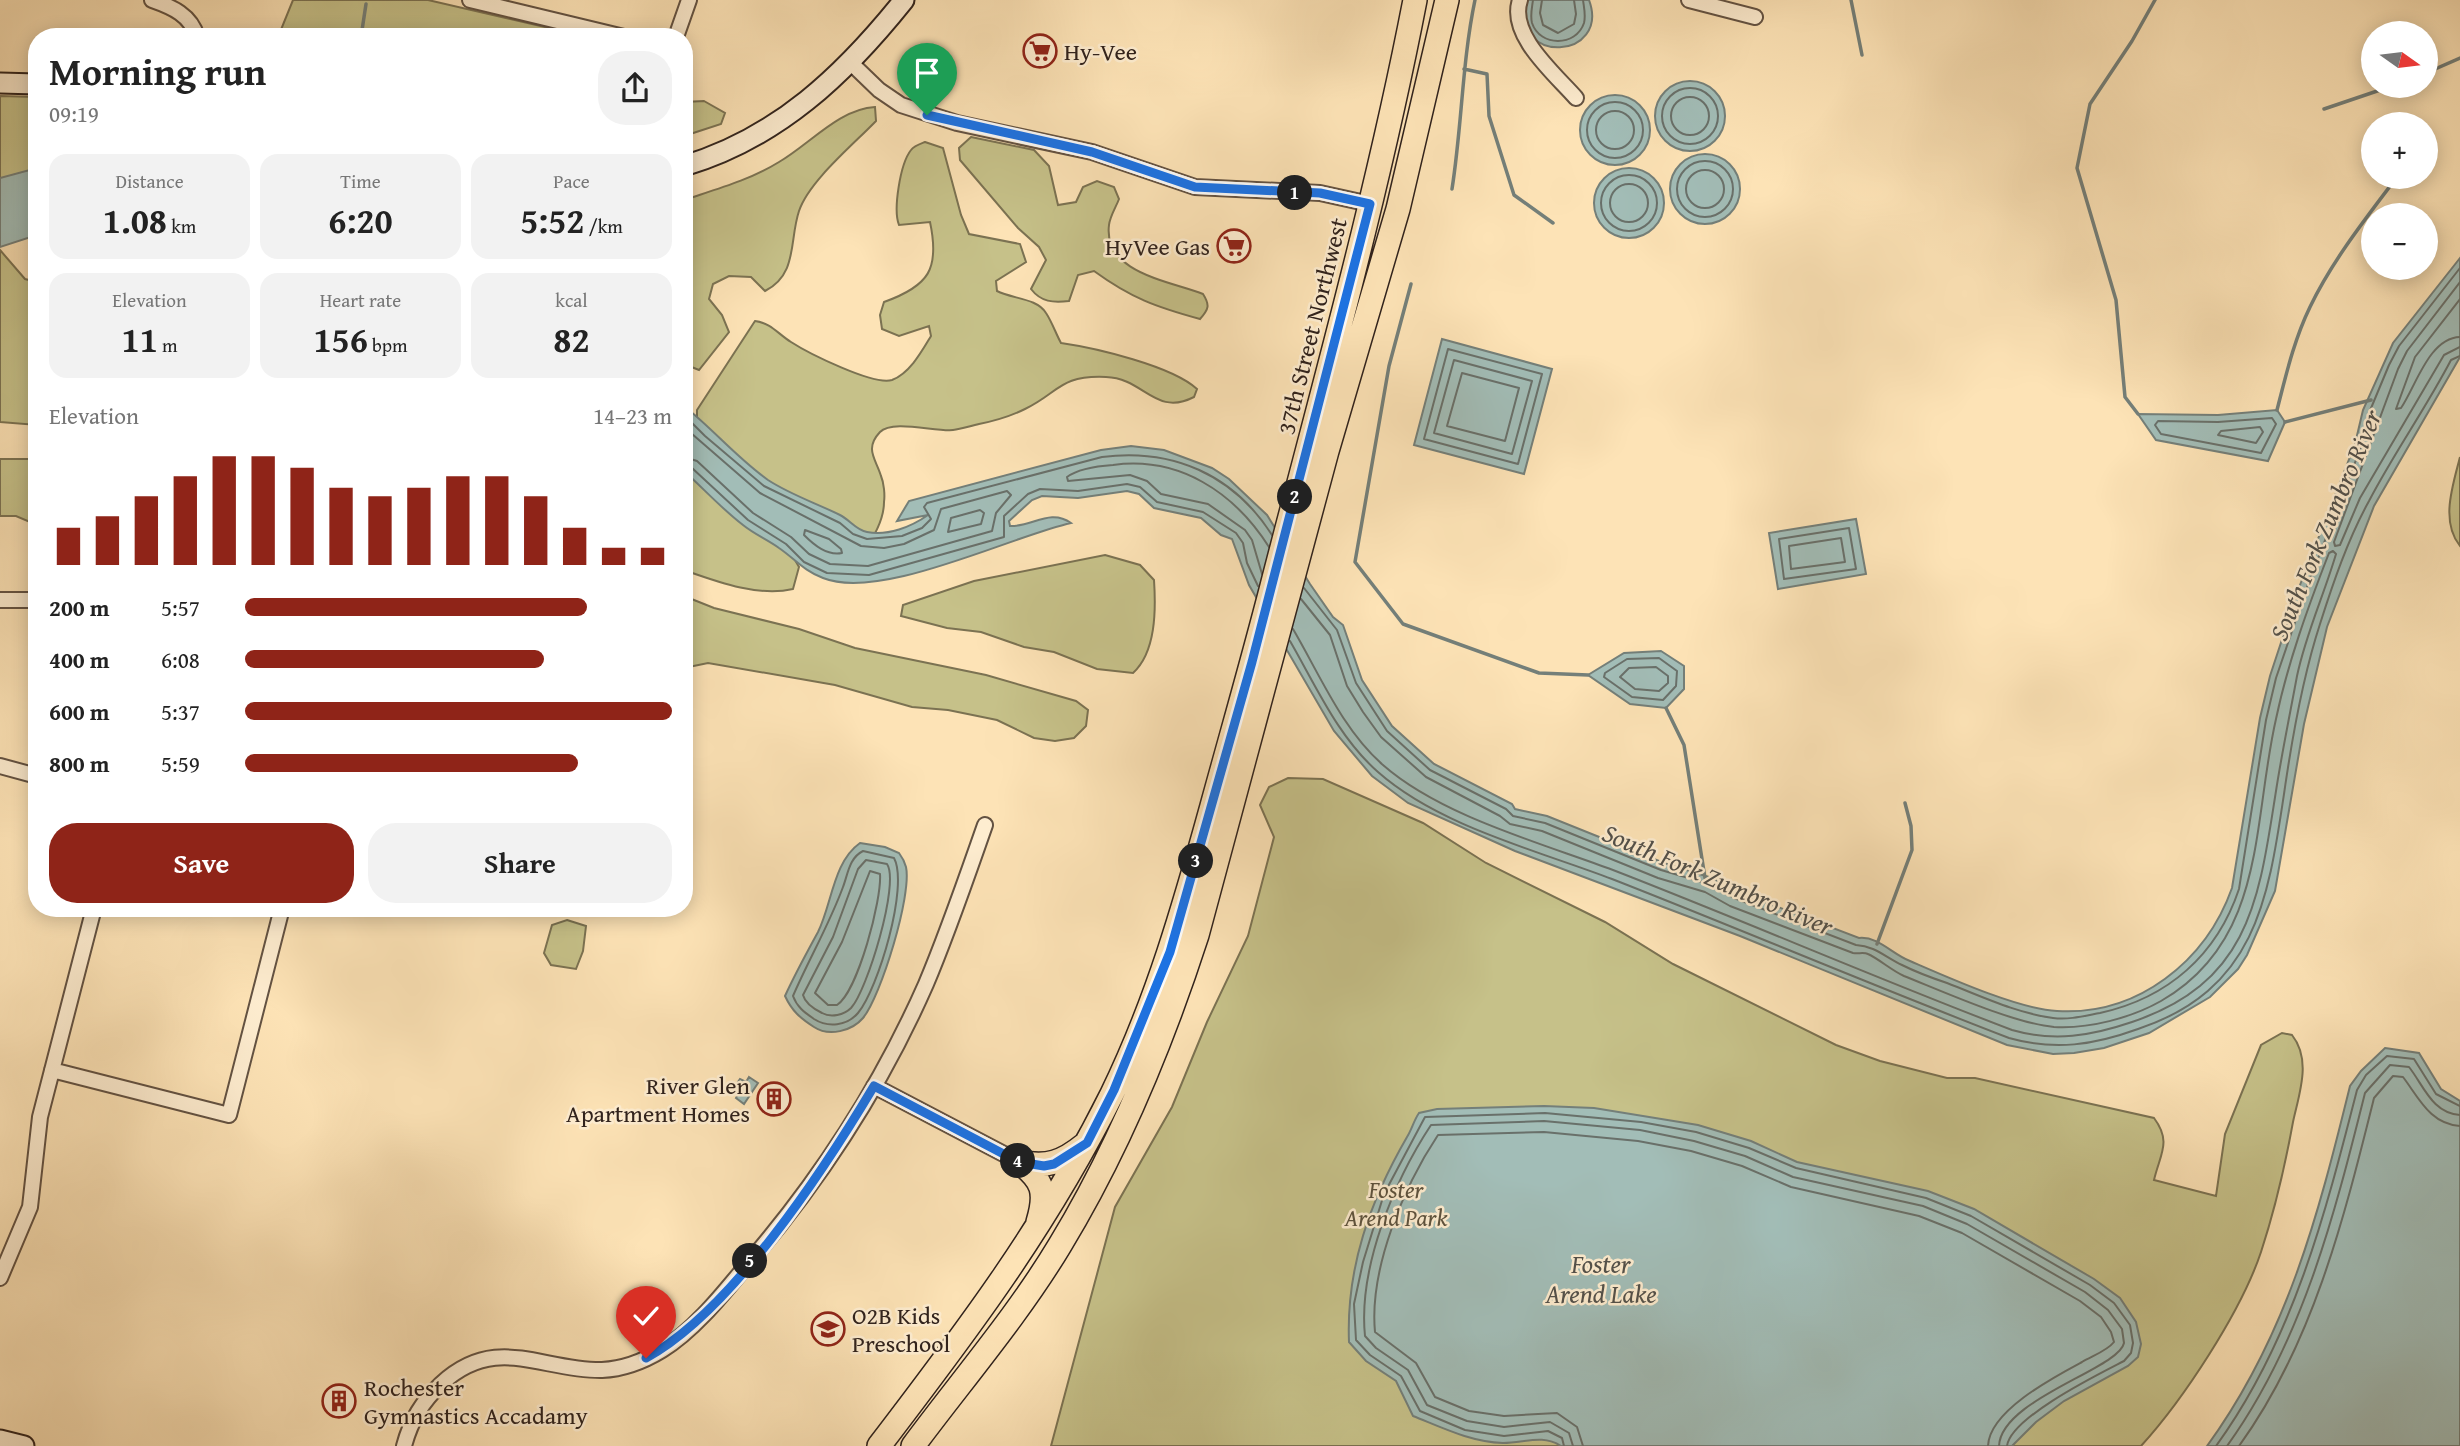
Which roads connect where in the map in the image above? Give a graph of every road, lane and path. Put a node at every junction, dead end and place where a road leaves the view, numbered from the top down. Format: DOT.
graph roads {
  1 [pos="152,0"];
  2 [pos="470,0"];
  3 [pos="689,0"];
  4 [pos="904,0"];
  5 [pos="1520,0"];
  6 [pos="1689,0"];
  7 [pos="490,2"];
  8 [pos="1414,6"];
  9 [pos="1445,9"];
  10 [pos="1755,17"];
  11 [pos="194,28"];
  12 [pos="590,28"];
  13 [pos="679,28"];
  14 [pos="851,63"];
  15 [pos="0,83"];
  16 [pos="28,84"];
  17 [pos="1576,97"];
  18 [pos="693,163"];
  19 [pos="1370,204"];
  20 [pos="1306,493"];
  21 [pos="0,600"];
  22 [pos="28,600"];
  23 [pos="0,766"];
  24 [pos="28,774"];
  25 [pos="985,825"];
  26 [pos="92,917"];
  27 [pos="280,917"];
  28 [pos="52,1070"];
  29 [pos="874,1086"];
  30 [pos="1087,1143"];
  31 [pos="1019,1162"];
  32 [pos="1016,1261"];
  33 [pos="0,1278"];
  34 [pos="0,1440"];
  35 [pos="24,1446"];
  36 [pos="404,1446"];
  37 [pos="879,1446"];
  38 [pos="913,1446"];
  1 -- 11 [label="street"];
  2 -- 7 [label="street"];
  3 -- 13 [label="street"];
  4 -- 14 [label="main road"];
  5 -- 17 [label="street"];
  6 -- 10 [label="street"];
  7 -- 12 [label="street"];
  8 -- 9 [label="main road"];
  8 -- 19 [label="main road, 37th Street Northwest"];
  9 -- 20 [label="main road, 37th Street Northwest"];
  14 -- 18 [label="main road"];
  14 -- 19 [label="street"];
  15 -- 16 [label="main road"];
  19 -- 20 [label="main road, 37th Street Northwest"];
  20 -- 30 [label="main road, 37th Street Northwest"];
  20 -- 38 [label="main road, 37th Street Northwest"];
  21 -- 22 [label="street"];
  23 -- 24 [label="street"];
  25 -- 29 [label="street"];
  26 -- 28 [label="street"];
  27 -- 28 [label="street"];
  28 -- 33 [label="street"];
  29 -- 31 [label="street"];
  29 -- 36 [label="street"];
  30 -- 31 [label="main road"];
  30 -- 32 [label="main road, 37th Street Northwest"];
  31 -- 32 [label="main road"];
  32 -- 37 [label="main road"];
  34 -- 35 [label="main road"];
}
